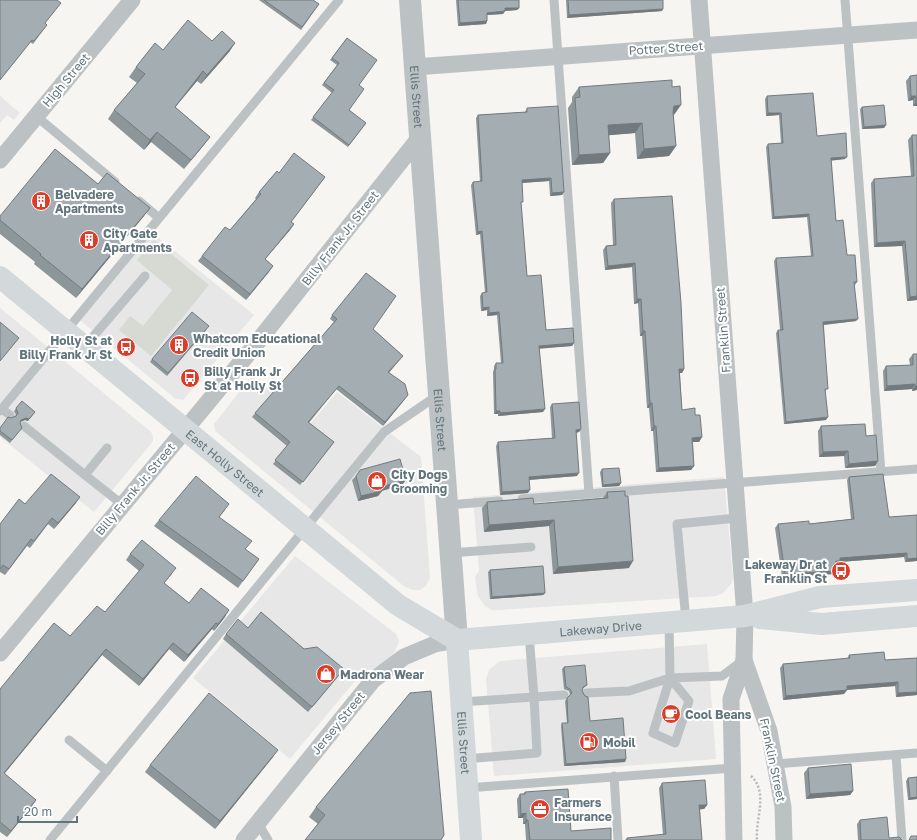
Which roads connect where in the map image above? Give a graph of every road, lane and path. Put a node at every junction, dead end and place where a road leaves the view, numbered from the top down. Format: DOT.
graph roads {
  1 [pos="132,0"];
  2 [pos="339,0"];
  3 [pos="394,0"];
  4 [pos="554,0"];
  5 [pos="699,0"];
  6 [pos="845,0"];
  7 [pos="410,7"];
  8 [pos="917,30"];
  9 [pos="848,35"];
  10 [pos="702,46"];
  11 [pos="558,56"];
  12 [pos="415,67"];
  13 [pos="36,116"];
  14 [pos="420,137"];
  15 [pos="0,160"];
  16 [pos="159,218"];
  17 [pos="145,276"];
  18 [pos="0,277"];
  19 [pos="66,331"];
  20 [pos="85,346"];
  21 [pos="438,395"];
  22 [pos="1,410"];
  23 [pos="10,416"];
  24 [pos="24,426"];
  25 [pos="185,429"];
  26 [pos="107,448"];
  27 [pos="917,469"];
  28 [pos="881,472"];
  29 [pos="85,475"];
  30 [pos="735,483"];
  31 [pos="589,494"];
  32 [pos="123,505"];
  33 [pos="447,505"];
  34 [pos="737,518"];
  35 [pos="306,528"];
  36 [pos="530,547"];
  37 [pos="450,553"];
  38 [pos="917,590"];
  39 [pos="744,616"];
  40 [pos="917,616"];
  41 [pos="678,622"];
  42 [pos="529,634"];
  43 [pos="456,640"];
  44 [pos="0,653"];
  45 [pos="744,660"];
  46 [pos="670,678"];
  47 [pos="586,693"];
  48 [pos="564,695"];
  49 [pos="534,697"];
  50 [pos="461,702"];
  51 [pos="69,740"];
  52 [pos="917,753"];
  53 [pos="896,755"];
  54 [pos="465,759"];
  55 [pos="776,764"];
  56 [pos="733,768"];
  57 [pos="107,771"];
  58 [pos="614,776"];
  59 [pos="467,788"];
  60 [pos="761,813"];
  61 [pos="258,823"];
  62 [pos="50,840"];
  63 [pos="244,840"];
  64 [pos="268,840"];
  65 [pos="471,840"];
  66 [pos="618,840"];
  67 [pos="734,840"];
  68 [pos="757,840"];
  69 [pos="784,840"];
  70 [pos="902,840"];
  1 -- 13 [label="street, High Street"];
  2 -- 16 [label="lane"];
  3 -- 7 [label="street"];
  4 -- 11 [label="lane"];
  5 -- 10 [label="street, Franklin Street"];
  6 -- 9 [label="lane"];
  7 -- 12 [label="street, Ellis Street"];
  8 -- 9 [label="street, Potter Street"];
  9 -- 10 [label="street, Potter Street"];
  9 -- 28 [label="lane"];
  10 -- 11 [label="street, Potter Street"];
  10 -- 30 [label="street, Franklin Street"];
  11 -- 12 [label="street, Potter Street"];
  11 -- 31 [label="lane"];
  12 -- 14 [label="street, Ellis Street"];
  13 -- 15 [label="street, High Street"];
  13 -- 16 [label="lane"];
  14 -- 21 [label="street, Ellis Street"];
  14 -- 25 [label="street, Billy Frank Jr. Street"];
  16 -- 19 [label="lane"];
  17 -- 20 [label="lane"];
  18 -- 19 [label="main road, East Holly Street"];
  19 -- 20 [label="main road, East Holly Street"];
  19 -- 22 [label="lane"];
  20 -- 25 [label="main road, East Holly Street"];
  21 -- 33 [label="street, Ellis Street"];
  21 -- 35 [label="lane"];
  22 -- 23 [label="lane"];
  24 -- 29 [label="lane"];
  25 -- 32 [label="street, Billy Frank Jr. Street"];
  25 -- 35 [label="main road, East Holly Street"];
  26 -- 29 [label="lane"];
  27 -- 28 [label="lane"];
  28 -- 30 [label="lane"];
  29 -- 32 [label="lane"];
  30 -- 31 [label="lane"];
  30 -- 34 [label="street, Franklin Street"];
  31 -- 33 [label="lane"];
  32 -- 44 [label="street, Billy Frank Jr. Street"];
  33 -- 37 [label="street, Ellis Street"];
  34 -- 39 [label="street, Franklin Street"];
  34 -- 41 [label="lane"];
  35 -- 43 [label="main road, East Holly Street"];
  35 -- 57 [label="lane"];
  36 -- 37 [label="lane"];
  37 -- 43 [label="street, Ellis Street"];
  38 -- 39 [label="main road, Lakeway Drive"];
  39 -- 40 [label="main road, Lakeway Drive"];
  39 -- 41 [label="main road, Lakeway Drive"];
  39 -- 45 [label="street, Franklin Street"];
  41 -- 42 [label="main road, Lakeway Drive"];
  41 -- 46 [label="lane"];
  42 -- 43 [label="main road, Lakeway Drive"];
  42 -- 49 [label="lane"];
  43 -- 50 [label="main road, Ellis Street"];
  43 -- 61 [label="street, Jersey Street"];
  45 -- 46 [label="lane"];
  45 -- 55 [label="street, Franklin Street"];
  45 -- 56 [label="street, Franklin Street"];
  46 -- 46 [label="lane"];
  46 -- 47 [label="lane"];
  48 -- 49 [label="lane"];
  49 -- 50 [label="lane"];
  49 -- 54 [label="lane"];
  50 -- 54 [label="main road, Ellis Street"];
  51 -- 57 [label="lane"];
  52 -- 53 [label="lane"];
  53 -- 55 [label="lane"];
  53 -- 70 [label="lane"];
  54 -- 59 [label="main road, Ellis Street"];
  55 -- 69 [label="street, Franklin Street"];
  56 -- 58 [label="lane"];
  56 -- 67 [label="street, Franklin Street"];
  57 -- 62 [label="lane"];
  58 -- 59 [label="lane"];
  58 -- 66 [label="lane"];
  59 -- 65 [label="main road, Ellis Street"];
  60 -- 68 [label="path"];
  61 -- 63 [label="street, Jersey Street"];
  61 -- 64 [label="lane"];
}
